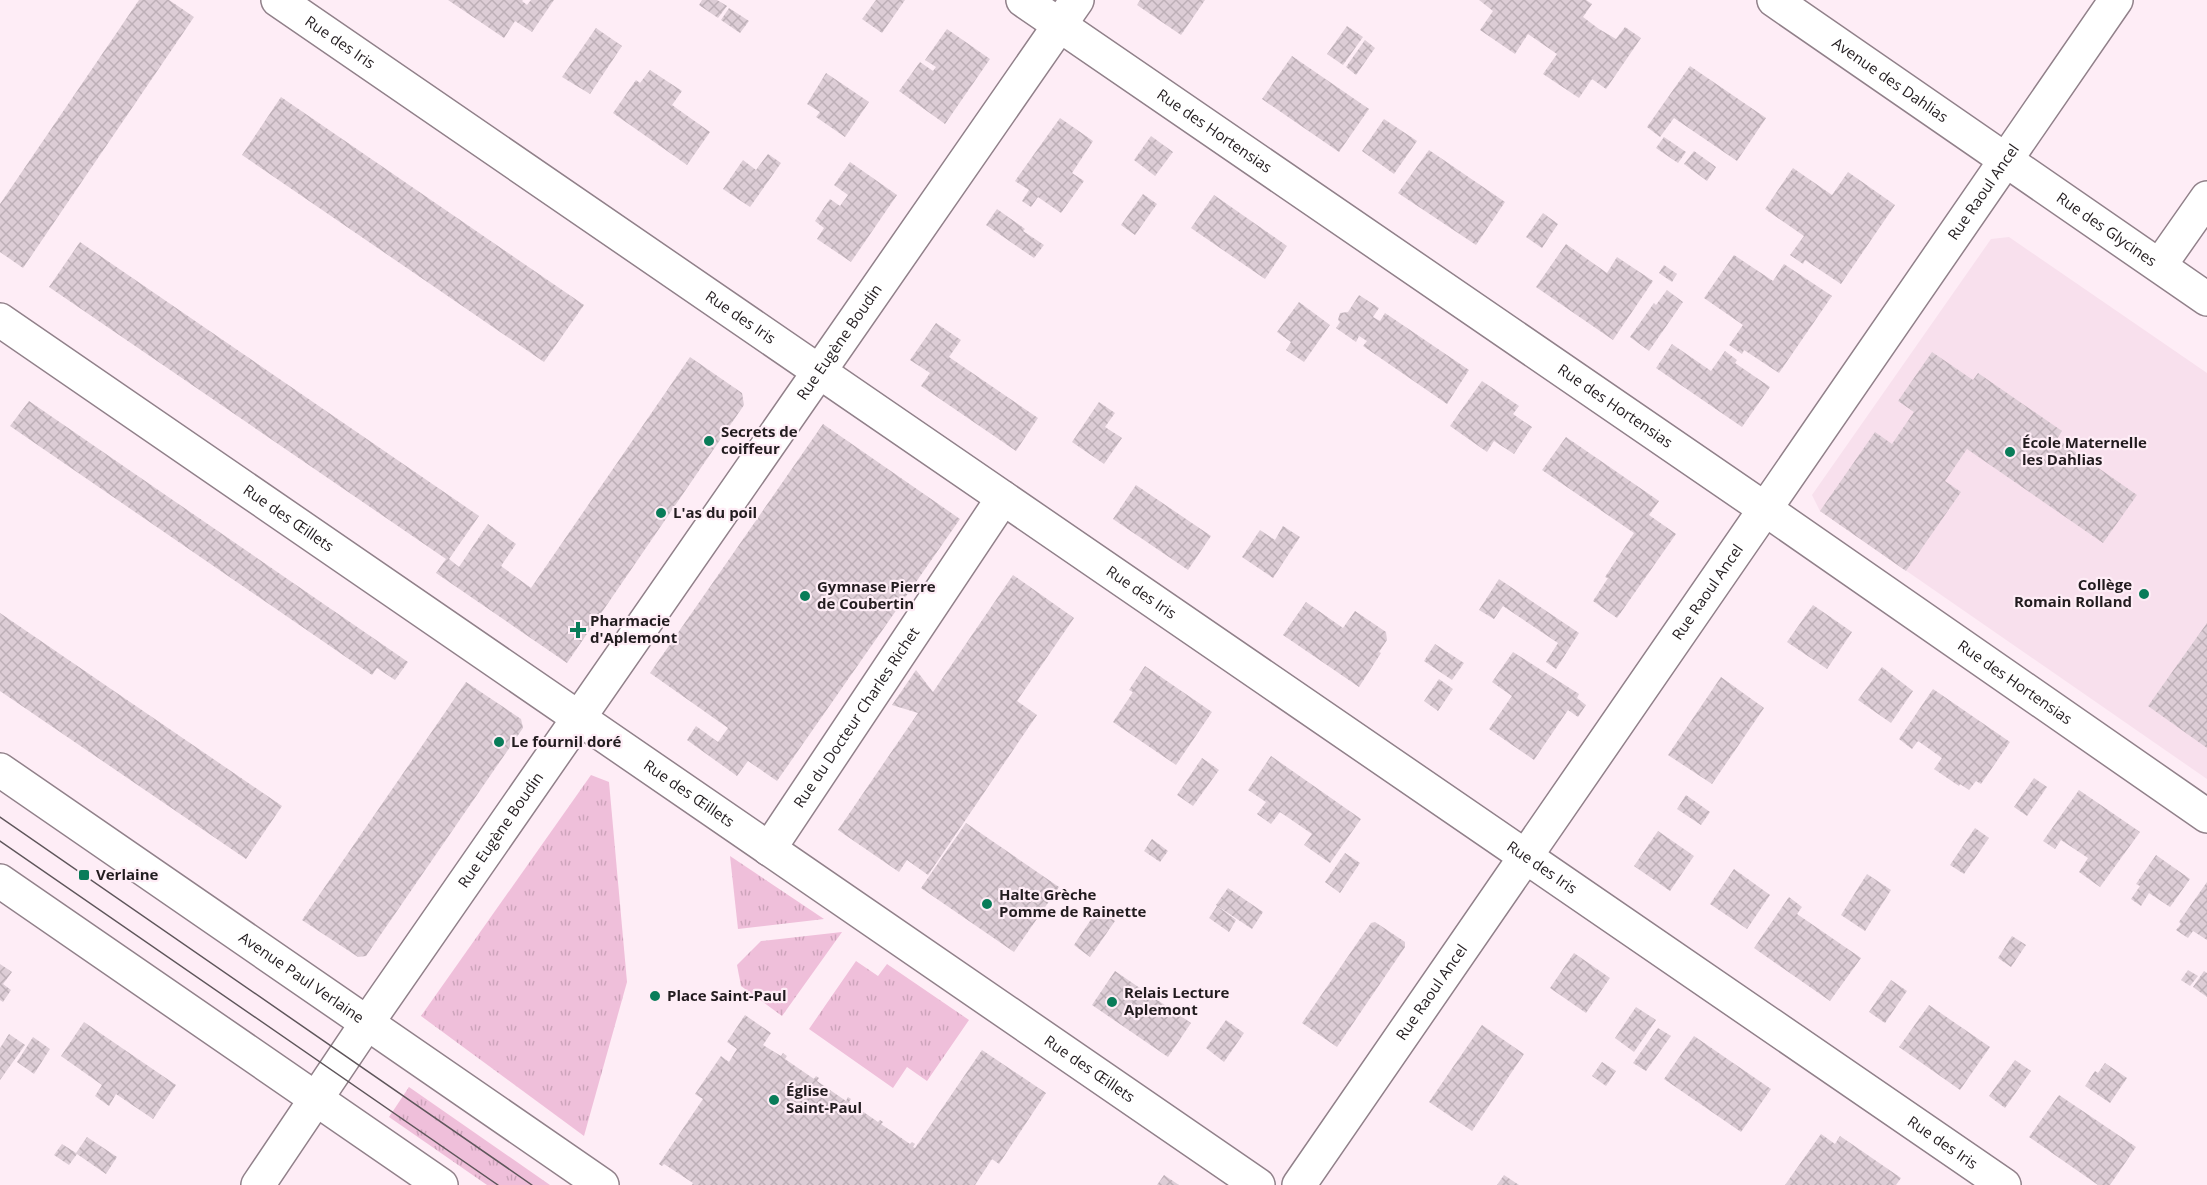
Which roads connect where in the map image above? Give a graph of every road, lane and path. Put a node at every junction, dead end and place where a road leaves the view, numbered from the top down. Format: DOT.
graph roads {
  1 [pos="278,0"];
  2 [pos="1023,0"];
  3 [pos="1774,0"];
  4 [pos="2116,0"];
  5 [pos="1068,13"];
  6 [pos="2006,159"];
  7 [pos="2207,198"];
  8 [pos="2160,265"];
  9 [pos="2207,299"];
  10 [pos="0,320"];
  11 [pos="820,372"];
  12 [pos="1003,498"];
  13 [pos="1765,509"];
  14 [pos="579,717"];
  15 [pos="0,770"];
  16 [pos="2207,816"];
  17 [pos="769,849"];
  18 [pos="1525,857"];
  19 [pos="0,881"];
  20 [pos="367,1023"];
  21 [pos="316,1099"];
  22 [pos="258,1185"];
  23 [pos="441,1185"];
  24 [pos="602,1185"];
  25 [pos="1258,1185"];
  26 [pos="1299,1185"];
  27 [pos="2004,1185"];
  1 -- 11 [label="street, Rue des Iris"];
  2 -- 5 [label="street, Rue des Hortensias"];
  3 -- 6 [label="street, Avenue des Dahlias"];
  4 -- 6 [label="street, Rue Raoul Ancel"];
  5 -- 11 [label="street, Rue Eugène Boudin"];
  5 -- 13 [label="street, Rue des Hortensias"];
  6 -- 8 [label="street, Rue des Glycines"];
  6 -- 13 [label="street, Rue Raoul Ancel"];
  7 -- 8 [label="street"];
  8 -- 9 [label="street, Rue des Glycines"];
  10 -- 14 [label="street, Rue des Œillets"];
  11 -- 12 [label="street, Rue des Iris"];
  11 -- 14 [label="street, Rue Eugène Boudin"];
  12 -- 17 [label="street, Rue du Docteur Charles Richet"];
  12 -- 18 [label="street, Rue des Iris"];
  13 -- 16 [label="street, Rue des Hortensias"];
  13 -- 18 [label="street, Rue Raoul Ancel"];
  14 -- 17 [label="street, Rue des Œillets"];
  14 -- 20 [label="street, Rue Eugène Boudin"];
  15 -- 20 [label="street, Avenue Paul Verlaine"];
  17 -- 25 [label="street, Rue des Œillets"];
  18 -- 26 [label="street, Rue Raoul Ancel"];
  18 -- 27 [label="street, Rue des Iris"];
  19 -- 21 [label="street"];
  20 -- 21 [label="street, Rue Eugène Boudin"];
  20 -- 24 [label="street, Avenue Paul Verlaine"];
  21 -- 22 [label="street, Rue Eugène Boudin"];
  21 -- 23 [label="street"];
}
